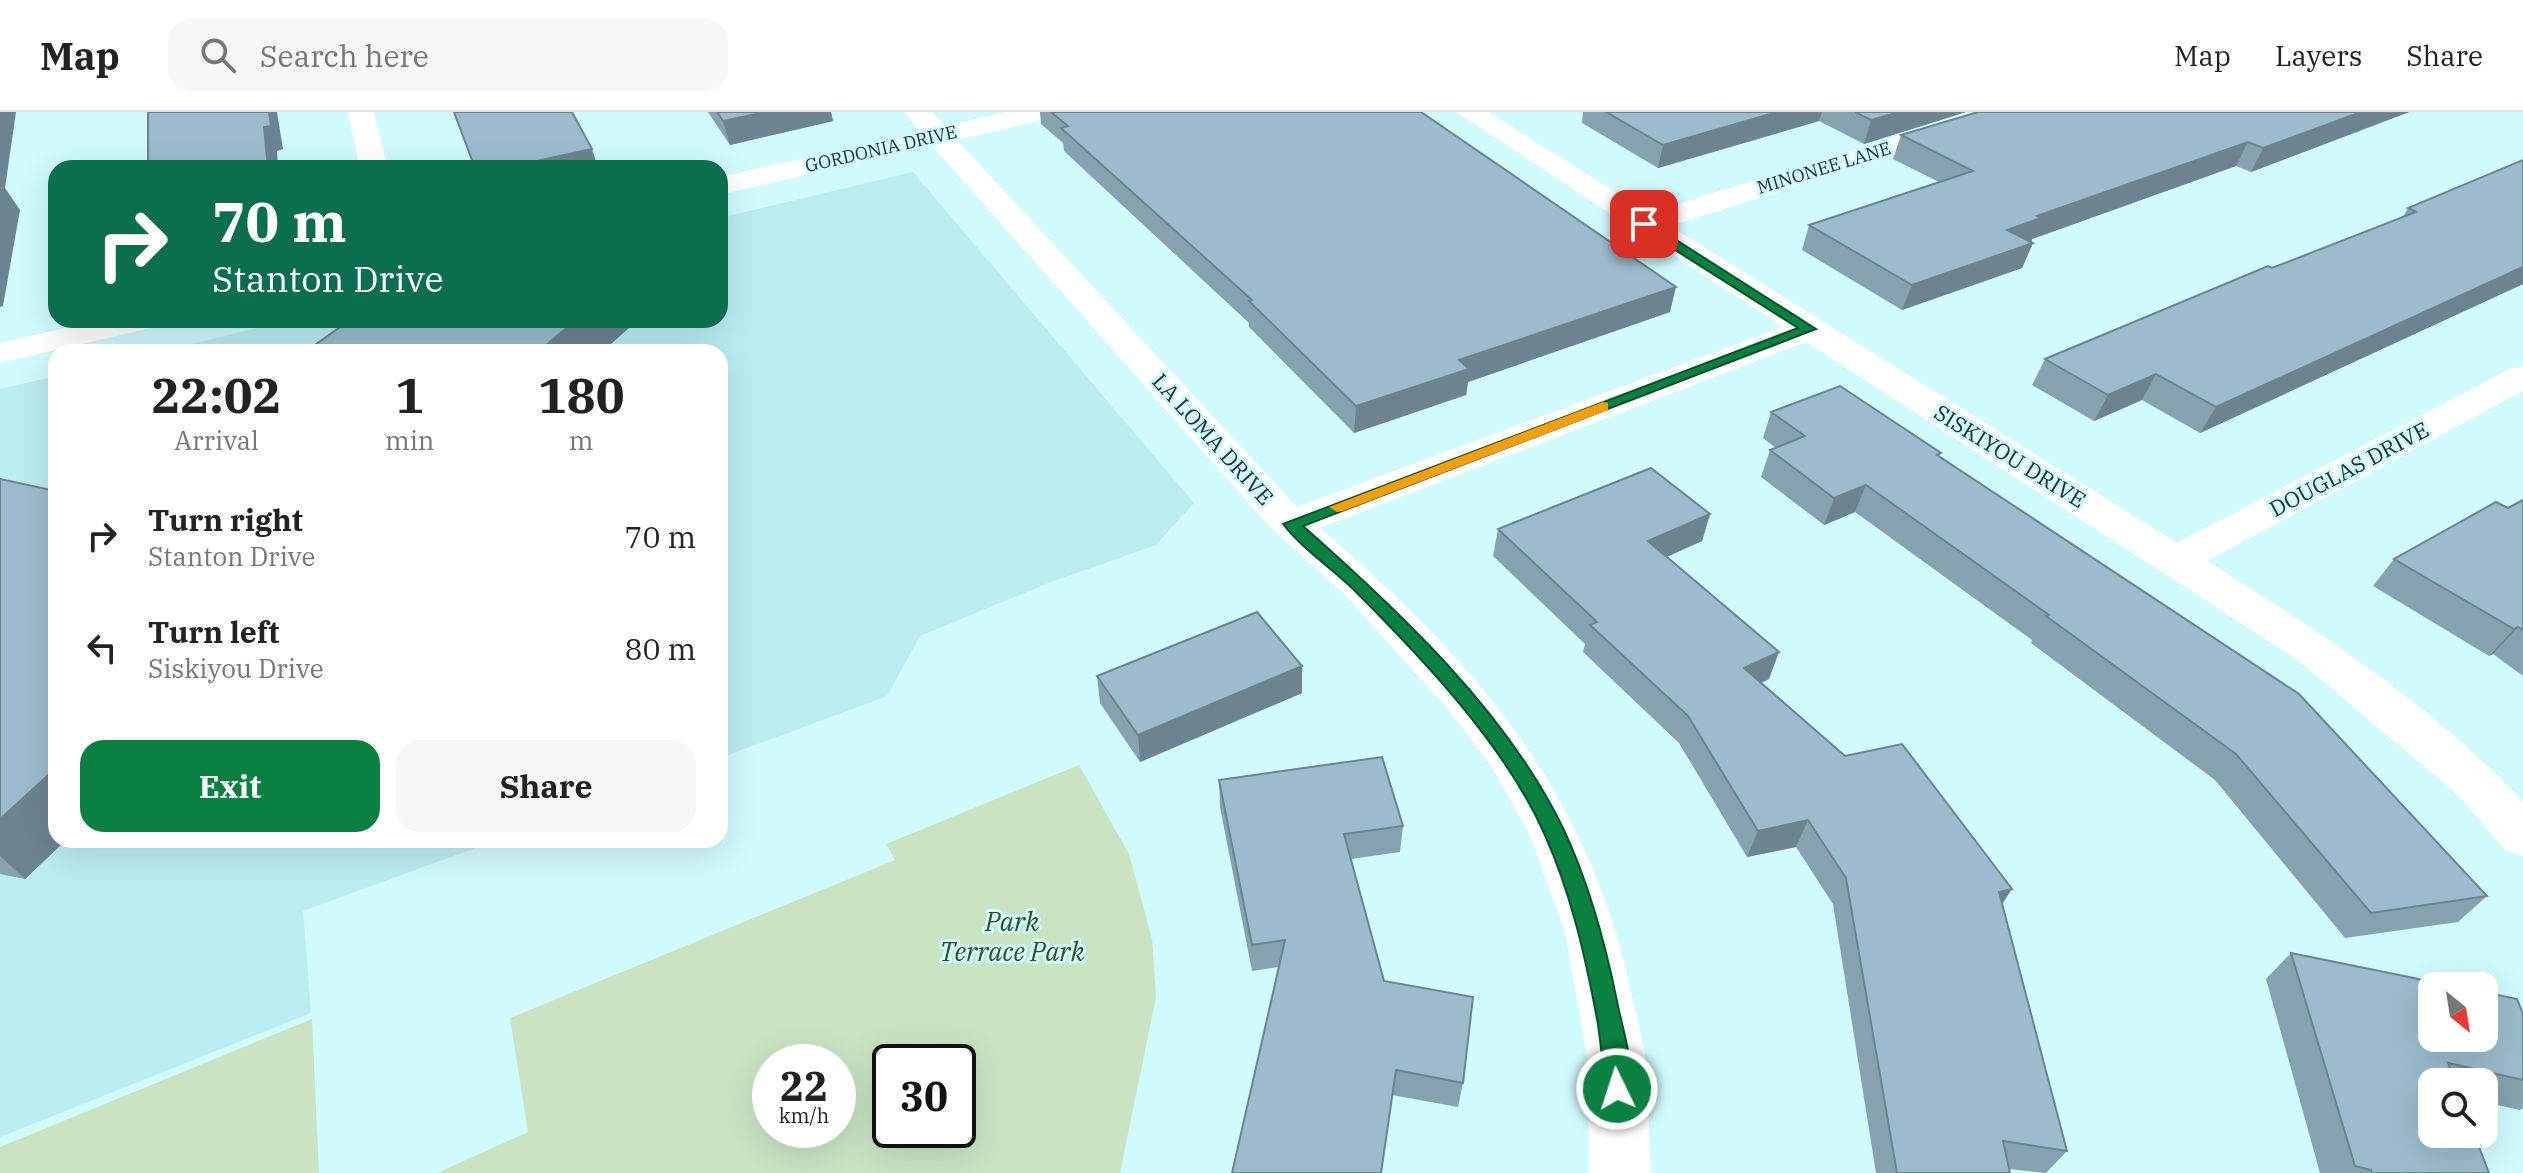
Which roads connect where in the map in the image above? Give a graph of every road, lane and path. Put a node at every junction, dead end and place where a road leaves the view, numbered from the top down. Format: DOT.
graph roads {
  1 [pos="361,112"];
  2 [pos="1042,112"];
  3 [pos="1469,112"];
  4 [pos="2004,112"];
  5 [pos="928,124"];
  6 [pos="372,160"];
  7 [pos="728,184"];
  8 [pos="1644,224"];
  9 [pos="108,328"];
  10 [pos="1809,329"];
  11 [pos="0,353"];
  12 [pos="2523,377"];
  13 [pos="1291,524"];
  14 [pos="2175,561"];
  15 [pos="2523,836"];
  16 [pos="1620,1173"];
  1 -- 6 [label="street"];
  2 -- 5 [label="street, GORDONIA DRIVE"];
  3 -- 8 [label="street, SISKIYOU DRIVE"];
  4 -- 8 [label="street, MINONEE LANE"];
  5 -- 7 [label="street, GORDONIA DRIVE"];
  5 -- 13 [label="street, LA LOMA DRIVE"];
  8 -- 10 [label="street, SISKIYOU DRIVE"];
  9 -- 11 [label="street"];
  10 -- 13 [label="street"];
  10 -- 14 [label="street, SISKIYOU DRIVE"];
  12 -- 14 [label="street, DOUGLAS DRIVE"];
  13 -- 16 [label="street, LA LOMA DRIVE"];
  14 -- 15 [label="street, SISKIYOU DRIVE"];
}
